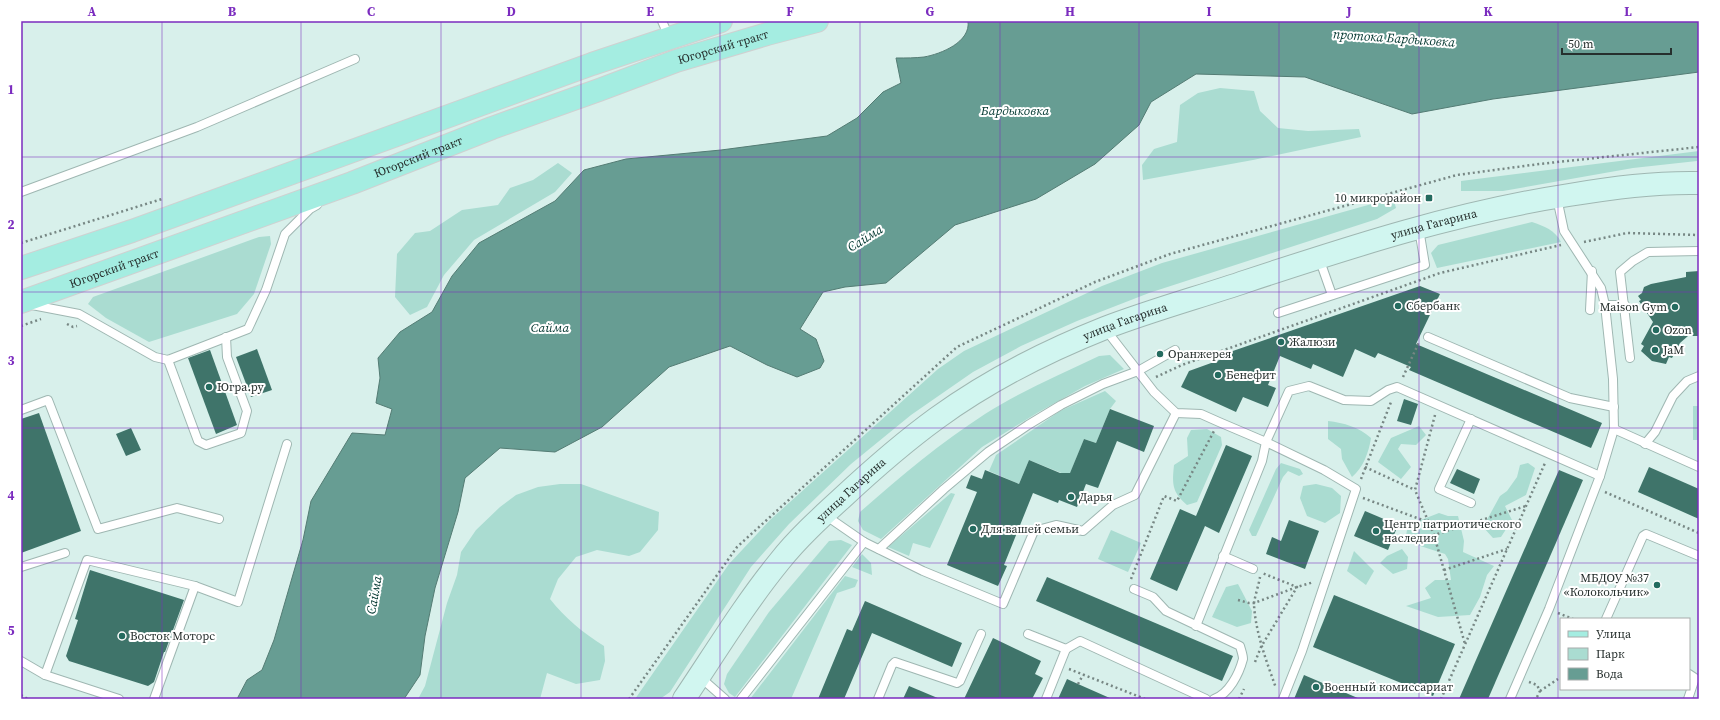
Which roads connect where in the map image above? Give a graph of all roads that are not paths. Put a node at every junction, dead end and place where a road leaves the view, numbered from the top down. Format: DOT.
graph roads {
  1 [pos="721,21"];
  2 [pos="817,21"];
  3 [pos="666,29"];
  4 [pos="355,59"];
  5 [pos="352,183"];
  6 [pos="1699,183"];
  7 [pos="21,192"];
  8 [pos="1556,197"];
  9 [pos="1418,228"];
  10 [pos="1699,251"];
  11 [pos="1319,257"];
  12 [pos="21,268"];
  13 [pos="1592,271"];
  14 [pos="1332,295"];
  15 [pos="21,302"];
  16 [pos="1605,305"];
  17 [pos="1625,305"];
  18 [pos="1590,310"];
  19 [pos="1278,313"];
  20 [pos="1105,328"];
  21 [pos="1428,337"];
  22 [pos="226,338"];
  23 [pos="1175,350"];
  24 [pos="1630,358"];
  25 [pos="168,360"];
  26 [pos="1138,371"];
  27 [pos="1699,376"];
  28 [pos="1614,407"];
  29 [pos="21,410"];
  30 [pos="1176,413"];
  31 [pos="1471,419"];
  32 [pos="1614,429"];
  33 [pos="1266,442"];
  34 [pos="287,444"];
  35 [pos="1645,444"];
  36 [pos="1699,467"];
  37 [pos="1600,476"];
  38 [pos="1471,503"];
  39 [pos="824,515"];
  40 [pos="219,519"];
  41 [pos="864,542"];
  42 [pos="879,549"];
  43 [pos="65,553"];
  44 [pos="1223,556"];
  45 [pos="1699,556"];
  46 [pos="21,566"];
  47 [pos="1252,569"];
  48 [pos="195,586"];
  49 [pos="1134,588"];
  50 [pos="1606,618"];
  51 [pos="1196,626"];
  52 [pos="981,634"];
  53 [pos="1028,634"];
  54 [pos="1066,650"];
  55 [pos="21,661"];
  56 [pos="45,675"];
  57 [pos="1690,675"];
  58 [pos="700,676"];
  59 [pos="119,699"];
  60 [pos="154,699"];
  61 [pos="684,699"];
  62 [pos="725,699"];
  63 [pos="741,699"];
  64 [pos="878,699"];
  65 [pos="1046,699"];
  66 [pos="1206,699"];
  67 [pos="1214,699"];
  68 [pos="1282,699"];
  69 [pos="1510,699"];
  70 [pos="1688,699"];
  1 -- 3 [label="main road, Югорский тракт"];
  2 -- 5 [label="main road, Югорский тракт"];
  3 -- 12 [label="main road, Югорский тракт"];
  4 -- 7 [label="lane"];
  5 -- 15 [label="main road, Югорский тракт"];
  5 -- 22 [label="lane"];
  6 -- 8 [label="main road, улица Гагарина"];
  8 -- 9 [label="main road, улица Гагарина"];
  8 -- 13 [label="lane"];
  9 -- 11 [label="main road, улица Гагарина"];
  9 -- 14 [label="lane"];
  10 -- 17 [label="lane"];
  11 -- 14 [label="lane"];
  11 -- 20 [label="main road, улица Гагарина"];
  13 -- 16 [label="lane"];
  13 -- 18 [label="lane"];
  14 -- 19 [label="lane"];
  15 -- 25 [label="lane"];
  16 -- 17 [label="lane"];
  16 -- 28 [label="lane"];
  17 -- 24 [label="lane"];
  20 -- 26 [label="lane"];
  20 -- 39 [label="main road, улица Гагарина"];
  21 -- 28 [label="lane"];
  22 -- 25 [label="lane"];
  22 -- 25 [label="lane"];
  23 -- 26 [label="lane"];
  26 -- 30 [label="lane"];
  26 -- 42 [label="lane"];
  27 -- 35 [label="lane"];
  28 -- 32 [label="lane"];
  29 -- 40 [label="lane"];
  30 -- 33 [label="lane"];
  30 -- 42 [label="lane"];
  31 -- 33 [label="lane"];
  31 -- 37 [label="lane"];
  31 -- 38 [label="lane"];
  32 -- 35 [label="lane"];
  32 -- 37 [label="lane"];
  33 -- 44 [label="lane"];
  33 -- 68 [label="lane"];
  34 -- 48 [label="lane"];
  35 -- 36 [label="lane"];
  37 -- 69 [label="lane"];
  39 -- 41 [label="lane"];
  39 -- 58 [label="main road, улица Гагарина"];
  41 -- 42 [label="lane"];
  41 -- 63 [label="lane"];
  43 -- 46 [label="lane"];
  44 -- 47 [label="lane"];
  44 -- 51 [label="lane"];
  45 -- 50 [label="lane"];
  48 -- 56 [label="lane"];
  48 -- 60 [label="lane"];
  49 -- 51 [label="lane"];
  51 -- 67 [label="lane"];
  52 -- 64 [label="lane"];
  53 -- 54 [label="lane"];
  54 -- 65 [label="lane"];
  54 -- 66 [label="lane"];
  55 -- 56 [label="lane"];
  56 -- 59 [label="lane"];
  57 -- 70 [label="lane"];
  58 -- 61 [label="main road, улица Гагарина"];
  58 -- 62 [label="lane"];
}
